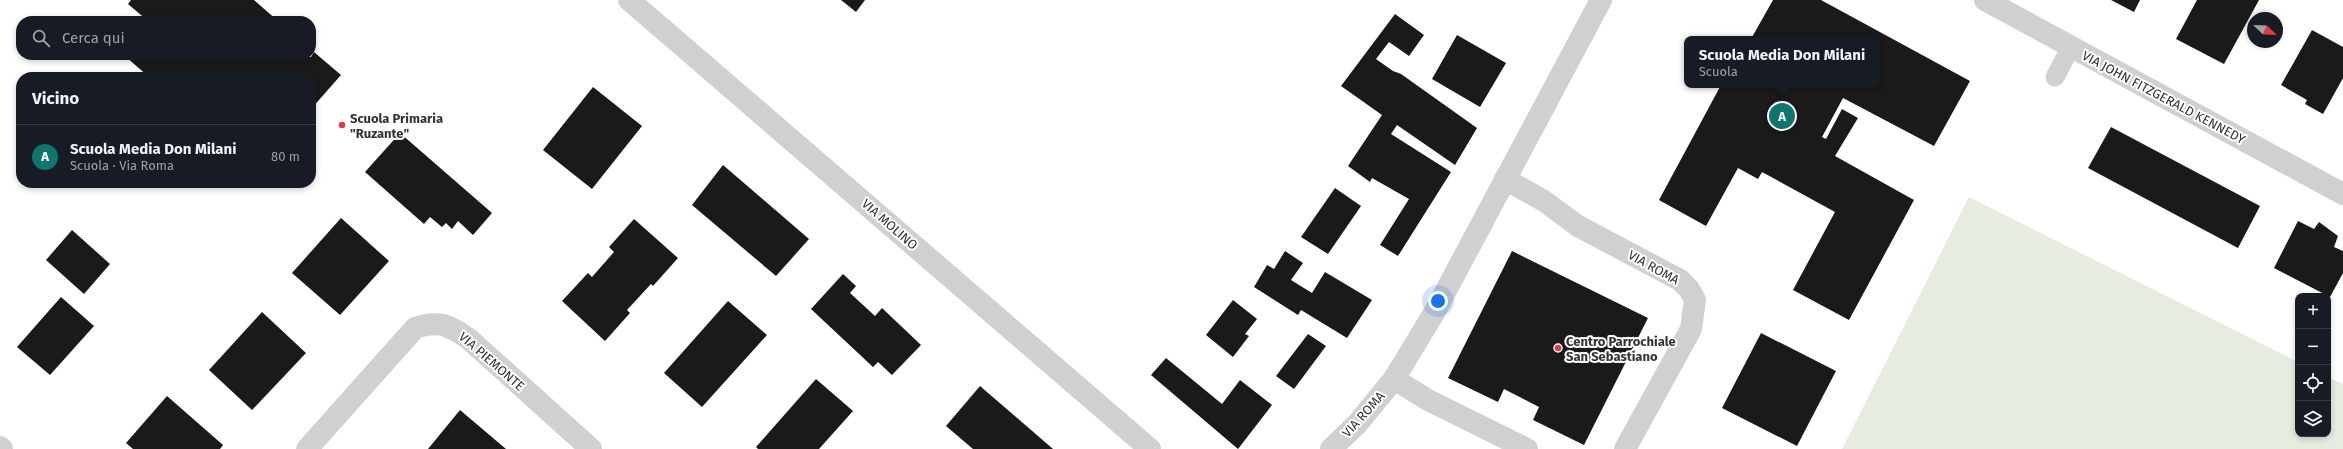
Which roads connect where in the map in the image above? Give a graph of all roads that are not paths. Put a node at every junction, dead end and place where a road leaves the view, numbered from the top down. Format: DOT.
graph roads {
  1 [pos="629,0"];
  2 [pos="1601,0"];
  3 [pos="1985,0"];
  4 [pos="2071,47"];
  5 [pos="2055,78"];
  6 [pos="1506,179"];
  7 [pos="2343,194"];
  8 [pos="1394,379"];
  9 [pos="0,447"];
  10 [pos="1145,447"];
  11 [pos="2,449"];
  12 [pos="307,449"];
  13 [pos="591,449"];
  14 [pos="1331,449"];
  15 [pos="1527,449"];
  16 [pos="1625,449"];
  1 -- 10 [label="street, VIA MOLINO"];
  2 -- 6 [label="street, VIA ROMA"];
  3 -- 4 [label="street, VIA JOHN FITZGERALD KENNEDY"];
  4 -- 5 [label="lane"];
  4 -- 7 [label="street, VIA JOHN FITZGERALD KENNEDY"];
  6 -- 8 [label="street, VIA ROMA"];
  6 -- 16 [label="street, VIA ROMA"];
  8 -- 14 [label="street, VIA ROMA"];
  8 -- 15 [label="street, VIA ROMA"];
  9 -- 11 [label="street"];
  12 -- 13 [label="street, VIA PIEMONTE"];
}
